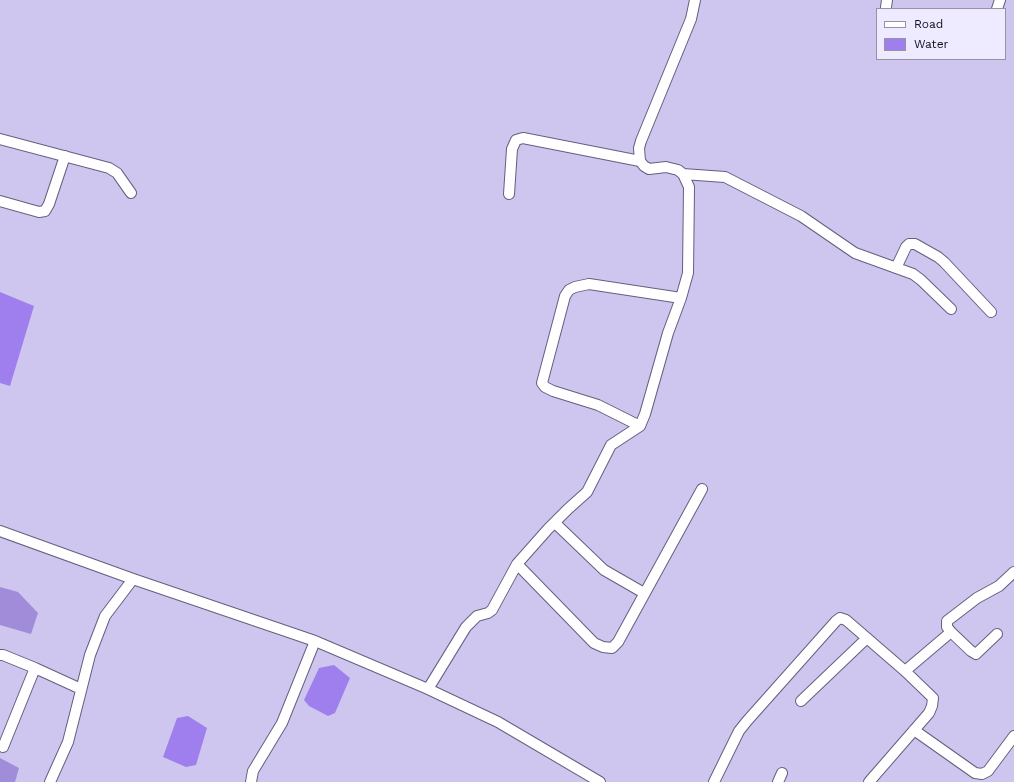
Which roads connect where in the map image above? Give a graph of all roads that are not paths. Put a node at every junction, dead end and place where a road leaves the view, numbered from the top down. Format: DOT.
graph roads {
  1 [pos="695,0"];
  2 [pos="0,138"];
  3 [pos="65,156"];
  4 [pos="640,161"];
  5 [pos="683,174"];
  6 [pos="131,193"];
  7 [pos="509,194"];
  8 [pos="0,201"];
  9 [pos="896,268"];
  10 [pos="681,298"];
  11 [pos="951,309"];
  12 [pos="991,312"];
  13 [pos="640,426"];
  14 [pos="702,488"];
  15 [pos="555,523"];
  16 [pos="0,531"];
  17 [pos="517,564"];
  18 [pos="1014,572"];
  19 [pos="133,579"];
  20 [pos="644,593"];
  21 [pos="951,632"];
  22 [pos="998,634"];
  23 [pos="867,638"];
  24 [pos="316,641"];
  25 [pos="0,655"];
  26 [pos="35,668"];
  27 [pos="906,671"];
  28 [pos="81,689"];
  29 [pos="428,689"];
  30 [pos="801,701"];
  31 [pos="914,730"];
  32 [pos="1014,736"];
  33 [pos="3,747"];
  34 [pos="50,782"];
  35 [pos="251,782"];
  36 [pos="600,782"];
  37 [pos="714,782"];
  38 [pos="869,782"];
  1 -- 4 [label="street"];
  2 -- 3 [label="street"];
  3 -- 6 [label="street"];
  3 -- 8 [label="street"];
  4 -- 5 [label="street"];
  4 -- 7 [label="street"];
  5 -- 9 [label="street"];
  5 -- 10 [label="street"];
  9 -- 11 [label="street"];
  9 -- 12 [label="street"];
  10 -- 13 [label="street"];
  10 -- 13 [label="street"];
  13 -- 15 [label="street"];
  14 -- 20 [label="street"];
  15 -- 17 [label="street"];
  15 -- 20 [label="street"];
  16 -- 19 [label="street"];
  17 -- 20 [label="street"];
  17 -- 29 [label="street"];
  18 -- 21 [label="street"];
  19 -- 24 [label="street"];
  19 -- 28 [label="street"];
  21 -- 22 [label="street"];
  21 -- 27 [label="street"];
  23 -- 27 [label="street"];
  23 -- 30 [label="street"];
  23 -- 37 [label="street"];
  24 -- 29 [label="street"];
  24 -- 35 [label="street"];
  25 -- 26 [label="street"];
  26 -- 28 [label="street"];
  26 -- 33 [label="street"];
  27 -- 31 [label="street"];
  28 -- 34 [label="street"];
  29 -- 36 [label="street"];
  31 -- 32 [label="street"];
  31 -- 38 [label="street"];
}
